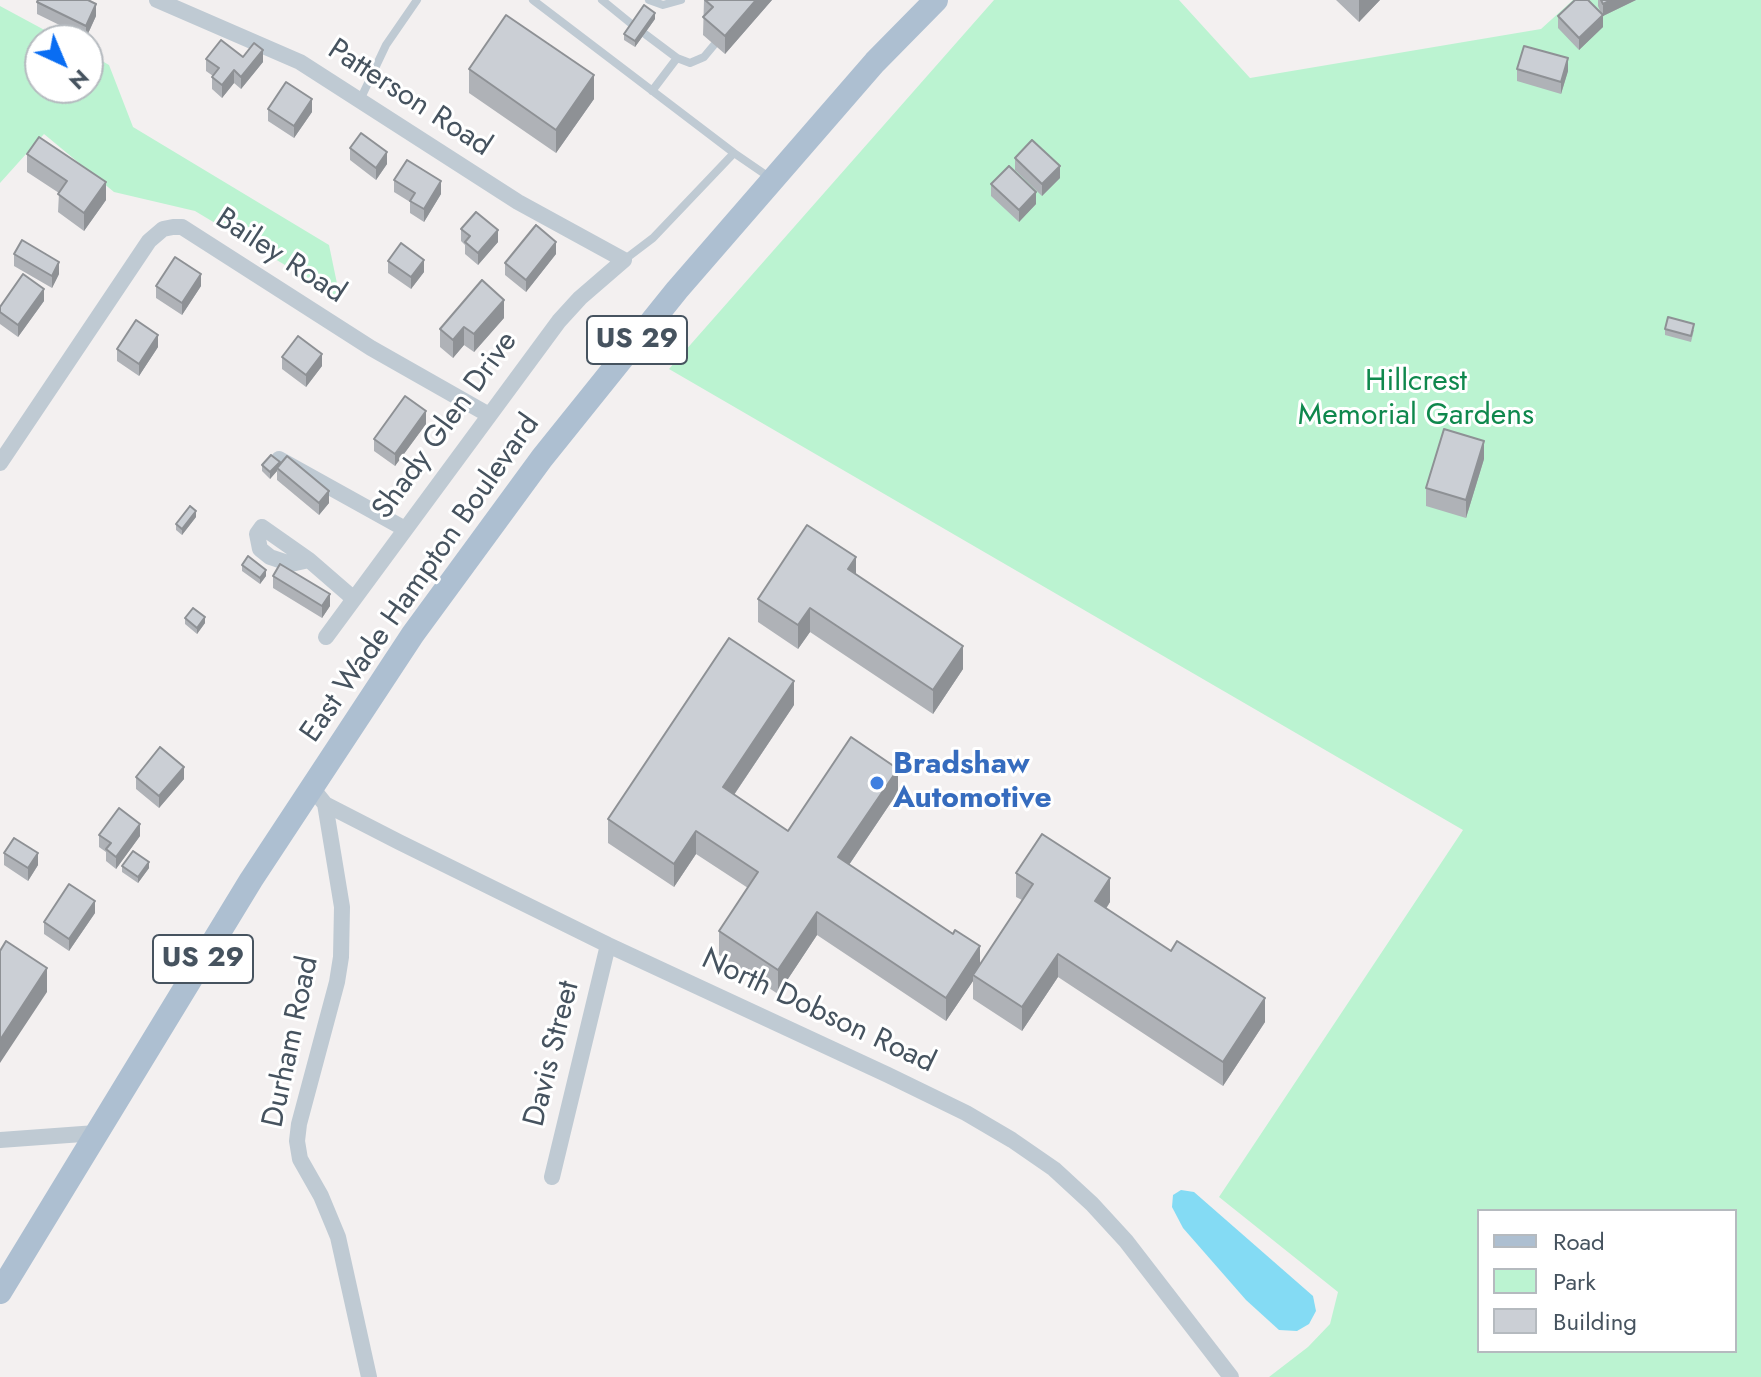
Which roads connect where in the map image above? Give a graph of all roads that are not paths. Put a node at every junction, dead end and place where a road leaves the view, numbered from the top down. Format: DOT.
graph roads {
  1 [pos="157,0"];
  2 [pos="417,0"];
  3 [pos="533,0"];
  4 [pos="602,0"];
  5 [pos="649,0"];
  6 [pos="681,0"];
  7 [pos="934,1"];
  8 [pos="634,26"];
  9 [pos="645,34"];
  10 [pos="714,45"];
  11 [pos="677,58"];
  12 [pos="652,91"];
  13 [pos="360,101"];
  14 [pos="734,153"];
  15 [pos="773,179"];
  16 [pos="624,260"];
  17 [pos="489,415"];
  18 [pos="1,459"];
  19 [pos="279,459"];
  20 [pos="405,529"];
  21 [pos="309,560"];
  22 [pos="354,599"];
  23 [pos="326,637"];
  24 [pos="319,796"];
  25 [pos="608,945"];
  26 [pos="96,1133"];
  27 [pos="0,1140"];
  28 [pos="552,1177"];
  29 [pos="27,1245"];
  30 [pos="0,1286"];
  31 [pos="0,1292"];
  32 [pos="369,1377"];
  33 [pos="1231,1377"];
  1 -- 13 [label="street, Patterson Road"];
  2 -- 13 [label="lane"];
  3 -- 12 [label="lane"];
  4 -- 8 [label="lane"];
  5 -- 6 [label="lane"];
  7 -- 15 [label="main road, East Wade Hampton Boulevard / US 29"];
  9 -- 11 [label="lane"];
  10 -- 11 [label="lane"];
  11 -- 12 [label="lane"];
  12 -- 14 [label="lane"];
  13 -- 16 [label="street, Patterson Road"];
  14 -- 15 [label="lane"];
  14 -- 16 [label="lane"];
  15 -- 24 [label="main road, East Wade Hampton Boulevard / US 29"];
  16 -- 17 [label="street, Shady Glen Drive"];
  17 -- 18 [label="street, Bailey Road"];
  17 -- 20 [label="street, Shady Glen Drive"];
  19 -- 20 [label="street"];
  20 -- 22 [label="street, Shady Glen Drive"];
  21 -- 22 [label="street"];
  22 -- 23 [label="street, Shady Glen Drive"];
  24 -- 25 [label="street, North Dobson Road"];
  24 -- 26 [label="main road, East Wade Hampton Boulevard / US 29"];
  24 -- 32 [label="street, Durham Road"];
  25 -- 28 [label="street, Davis Street"];
  25 -- 33 [label="street, North Dobson Road"];
  26 -- 27 [label="street"];
  26 -- 29 [label="main road, East Wade Hampton Boulevard / US 29"];
  29 -- 30 [label="main road, East Wade Hampton Boulevard / US 29"];
  29 -- 31 [label="main road, East Wade Hampton Boulevard / US 29"];
}
